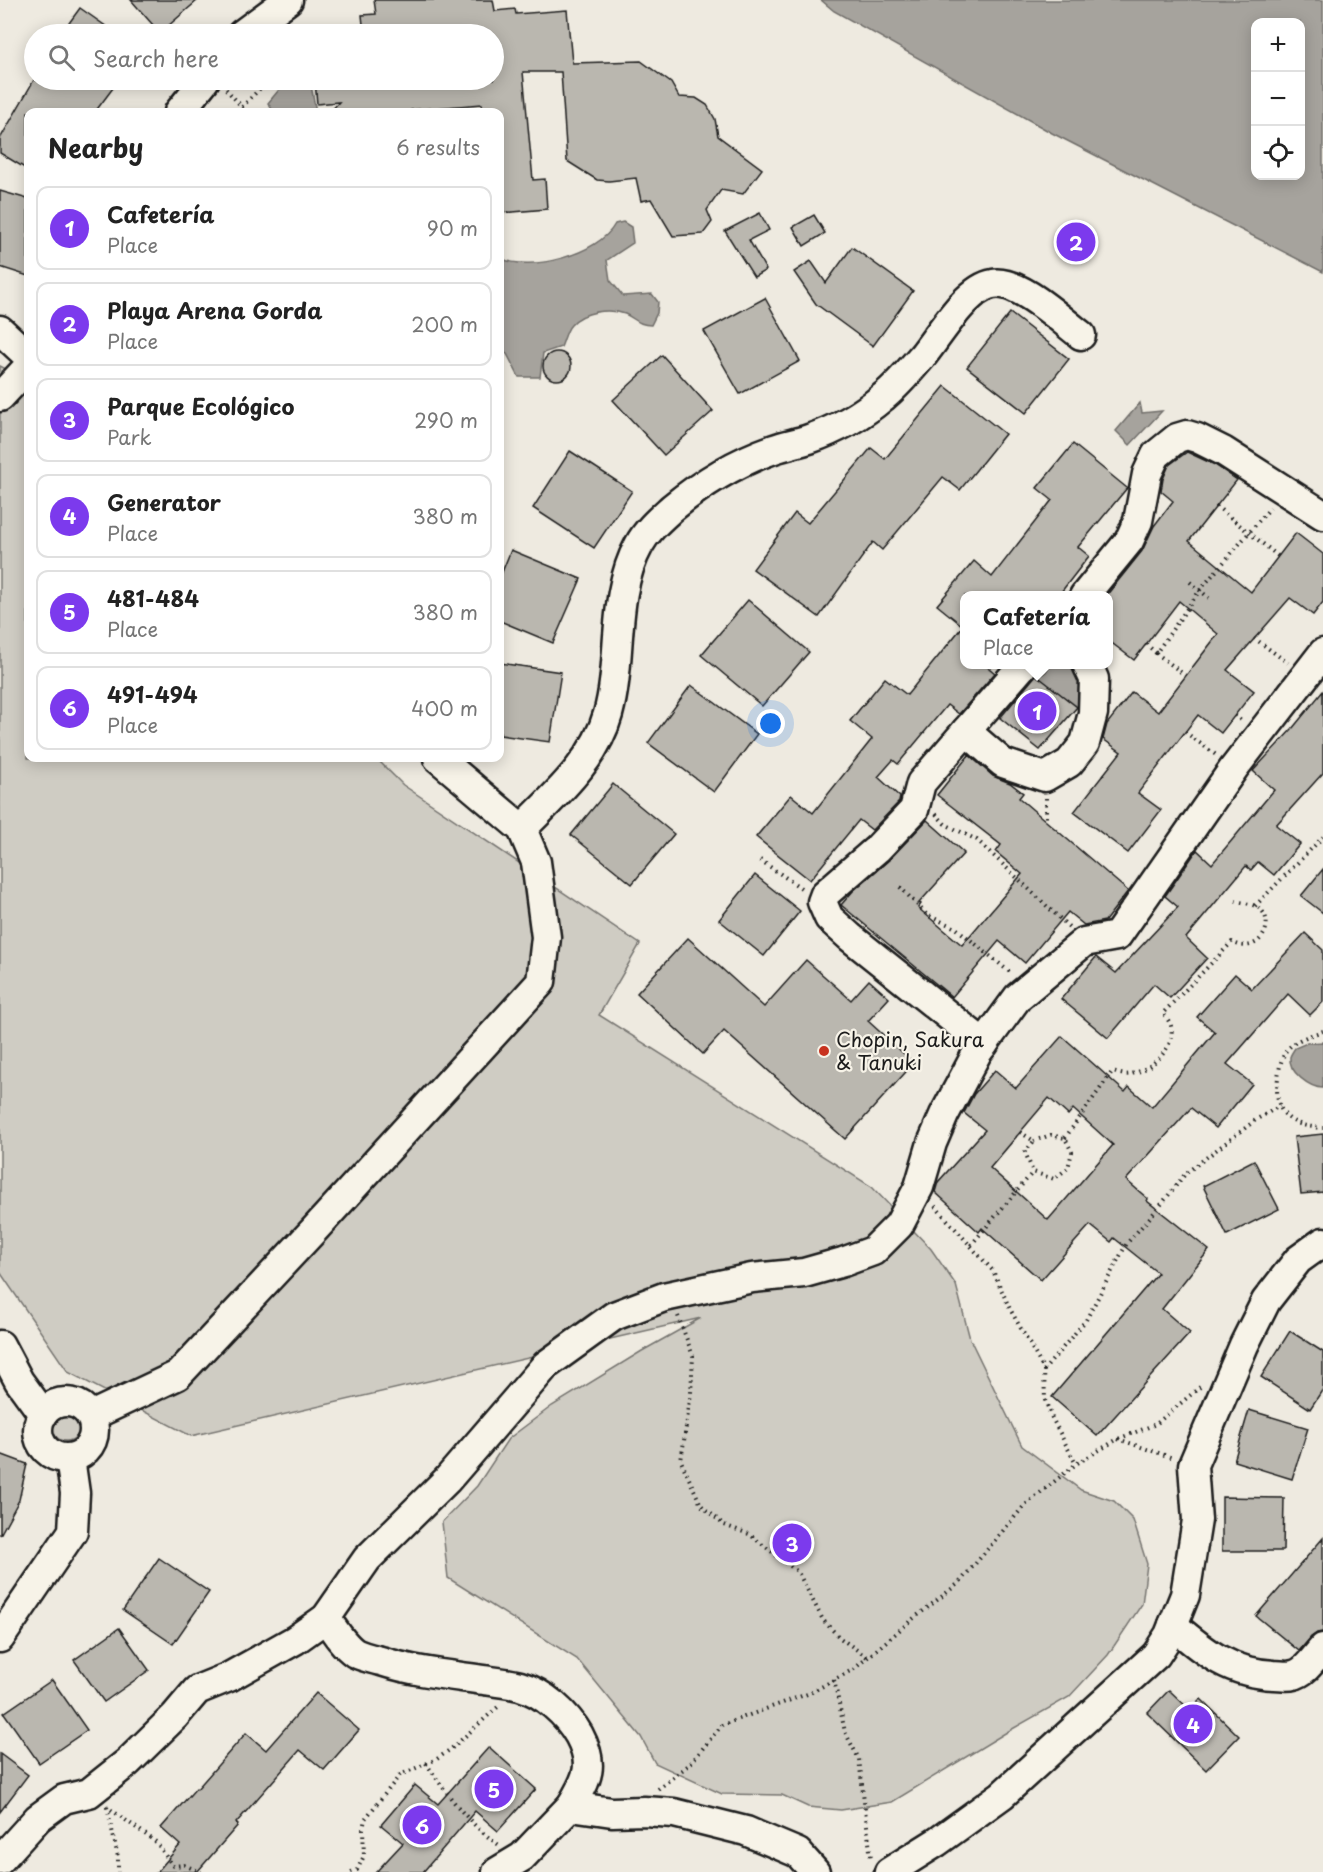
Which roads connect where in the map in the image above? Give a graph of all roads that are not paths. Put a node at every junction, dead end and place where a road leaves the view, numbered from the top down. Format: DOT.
graph roads {
  1 [pos="288,0"];
  2 [pos="256,24"];
  3 [pos="206,90"];
  4 [pos="184,108"];
  5 [pos="0,330"];
  6 [pos="1081,335"];
  7 [pos="24,352"];
  8 [pos="24,371"];
  9 [pos="0,397"];
  10 [pos="1323,515"];
  11 [pos="1088,591"];
  12 [pos="1323,653"];
  13 [pos="1020,669"];
  14 [pos="1089,669"];
  15 [pos="966,731"];
  16 [pos="443,762"];
  17 [pos="522,829"];
  18 [pos="984,1044"];
  19 [pos="1323,1242"];
  20 [pos="0,1345"];
  21 [pos="43,1414"];
  22 [pos="91,1416"];
  23 [pos="70,1458"];
  24 [pos="326,1618"];
  25 [pos="1173,1625"];
  26 [pos="0,1638"];
  27 [pos="1323,1648"];
  28 [pos="571,1806"];
  29 [pos="0,1860"];
  30 [pos="880,1867"];
  31 [pos="497,1872"];
  32 [pos="815,1872"];
  1 -- 2 [label="lane"];
  3 -- 4 [label="lane"];
  5 -- 7 [label="lane"];
  6 -- 17 [label="lane"];
  8 -- 9 [label="lane"];
  10 -- 11 [label="lane"];
  12 -- 18 [label="lane"];
  13 -- 15 [label="lane"];
  14 -- 15 [label="lane"];
  15 -- 18 [label="lane"];
  16 -- 17 [label="lane"];
  17 -- 22 [label="lane"];
  18 -- 24 [label="lane"];
  19 -- 25 [label="lane"];
  20 -- 21 [label="lane"];
  21 -- 22 [label="lane"];
  21 -- 23 [label="lane"];
  22 -- 23 [label="lane"];
  23 -- 26 [label="lane"];
  24 -- 28 [label="lane"];
  24 -- 29 [label="lane"];
  25 -- 27 [label="lane"];
  25 -- 30 [label="lane"];
  28 -- 31 [label="lane"];
  28 -- 32 [label="lane"];
}
